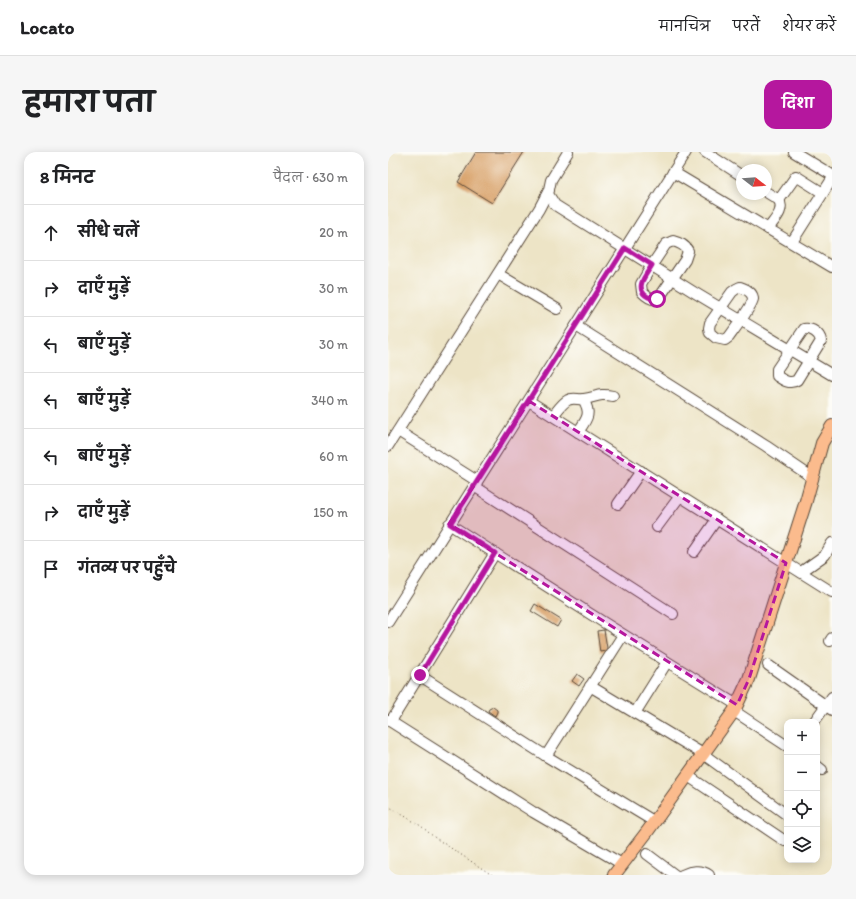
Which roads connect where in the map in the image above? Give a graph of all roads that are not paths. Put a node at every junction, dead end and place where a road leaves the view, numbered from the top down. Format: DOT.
graph roads {
  1 [pos="568,152"];
  2 [pos="686,152"];
  3 [pos="706,152"];
  4 [pos="794,152"];
  5 [pos="673,172"];
  6 [pos="736,172"];
  7 [pos="832,175"];
  8 [pos="832,179"];
  9 [pos="549,190"];
  10 [pos="823,193"];
  11 [pos="772,195"];
  12 [pos="780,200"];
  13 [pos="768,229"];
  14 [pos="792,242"];
  15 [pos="625,248"];
  16 [pos="830,263"];
  17 [pos="652,265"];
  18 [pos="498,274"];
  19 [pos="673,279"];
  20 [pos="720,308"];
  21 [pos="557,309"];
  22 [pos="741,320"];
  23 [pos="576,326"];
  24 [pos="789,350"];
  25 [pos="809,362"];
  26 [pos="832,375"];
  27 [pos="613,396"];
  28 [pos="583,399"];
  29 [pos="529,401"];
  30 [pos="553,416"];
  31 [pos="832,426"];
  32 [pos="398,431"];
  33 [pos="578,432"];
  34 [pos="388,446"];
  35 [pos="641,471"];
  36 [pos="813,478"];
  37 [pos="475,484"];
  38 [pos="680,496"];
  39 [pos="618,504"];
  40 [pos="717,519"];
  41 [pos="450,524"];
  42 [pos="657,527"];
  43 [pos="832,543"];
  44 [pos="694,552"];
  45 [pos="495,553"];
  46 [pos="786,563"];
  47 [pos="801,572"];
  48 [pos="832,592"];
  49 [pos="672,614"];
  50 [pos="388,622"];
  51 [pos="623,635"];
  52 [pos="667,662"];
  53 [pos="768,665"];
  54 [pos="420,675"];
  55 [pos="590,686"];
  56 [pos="832,697"];
  57 [pos="735,708"];
  58 [pos="829,708"];
  59 [pos="635,713"];
  60 [pos="817,719"];
  61 [pos="389,720"];
  62 [pos="784,744"];
  63 [pos="703,754"];
  64 [pos="546,756"];
  65 [pos="688,776"];
  66 [pos="784,813"];
  67 [pos="654,822"];
  68 [pos="784,840"];
  69 [pos="647,854"];
  70 [pos="622,864"];
  71 [pos="614,875"];
  72 [pos="675,875"];
  73 [pos="682,875"];
  74 [pos="709,875"];
  1 -- 9 [label="street"];
  2 -- 5 [label="street"];
  3 -- 6 [label="street"];
  4 -- 7 [label="street"];
  5 -- 13 [label="street"];
  5 -- 15 [label="street"];
  8 -- 10 [label="street"];
  9 -- 15 [label="street"];
  9 -- 18 [label="street"];
  10 -- 12 [label="street"];
  10 -- 14 [label="street"];
  11 -- 12 [label="street"];
  12 -- 13 [label="street"];
  13 -- 14 [label="street"];
  14 -- 16 [label="street"];
  15 -- 17 [label="street"];
  15 -- 23 [label="street"];
  17 -- 19 [label="street"];
  17 -- 19 [label="street"];
  17 -- 19 [label="street"];
  18 -- 21 [label="street"];
  18 -- 32 [label="street"];
  19 -- 20 [label="street"];
  20 -- 22 [label="street"];
  20 -- 22 [label="street"];
  20 -- 22 [label="street"];
  22 -- 24 [label="street"];
  23 -- 29 [label="street"];
  23 -- 36 [label="street"];
  24 -- 25 [label="street"];
  24 -- 25 [label="street"];
  24 -- 25 [label="street"];
  25 -- 26 [label="street"];
  27 -- 28 [label="street"];
  28 -- 30 [label="street"];
  28 -- 33 [label="street"];
  29 -- 30 [label="street"];
  29 -- 37 [label="street"];
  30 -- 33 [label="street"];
  31 -- 36 [label="main road"];
  32 -- 34 [label="street"];
  32 -- 37 [label="street"];
  33 -- 35 [label="street"];
  35 -- 38 [label="street"];
  35 -- 39 [label="street"];
  36 -- 46 [label="main road"];
  37 -- 41 [label="street"];
  37 -- 49 [label="street"];
  38 -- 40 [label="street"];
  38 -- 42 [label="street"];
  40 -- 44 [label="street"];
  40 -- 46 [label="street"];
  41 -- 45 [label="street"];
  41 -- 50 [label="street"];
  43 -- 47 [label="street"];
  45 -- 51 [label="street"];
  45 -- 54 [label="street"];
  46 -- 47 [label="street"];
  46 -- 57 [label="main road"];
  47 -- 48 [label="street"];
  51 -- 52 [label="street"];
  51 -- 55 [label="street"];
  52 -- 57 [label="street"];
  52 -- 59 [label="street"];
  53 -- 58 [label="street"];
  54 -- 61 [label="street"];
  54 -- 64 [label="street"];
  55 -- 59 [label="street"];
  55 -- 64 [label="street"];
  56 -- 58 [label="street"];
  57 -- 62 [label="street"];
  57 -- 63 [label="main road"];
  58 -- 60 [label="street"];
  59 -- 63 [label="street"];
  61 -- 70 [label="street"];
  63 -- 65 [label="main road"];
  63 -- 66 [label="street"];
  64 -- 67 [label="street"];
  65 -- 67 [label="main road"];
  65 -- 68 [label="street"];
  67 -- 70 [label="main road"];
  69 -- 72 [label="street"];
  70 -- 71 [label="main road"];
  73 -- 74 [label="street"];
}
